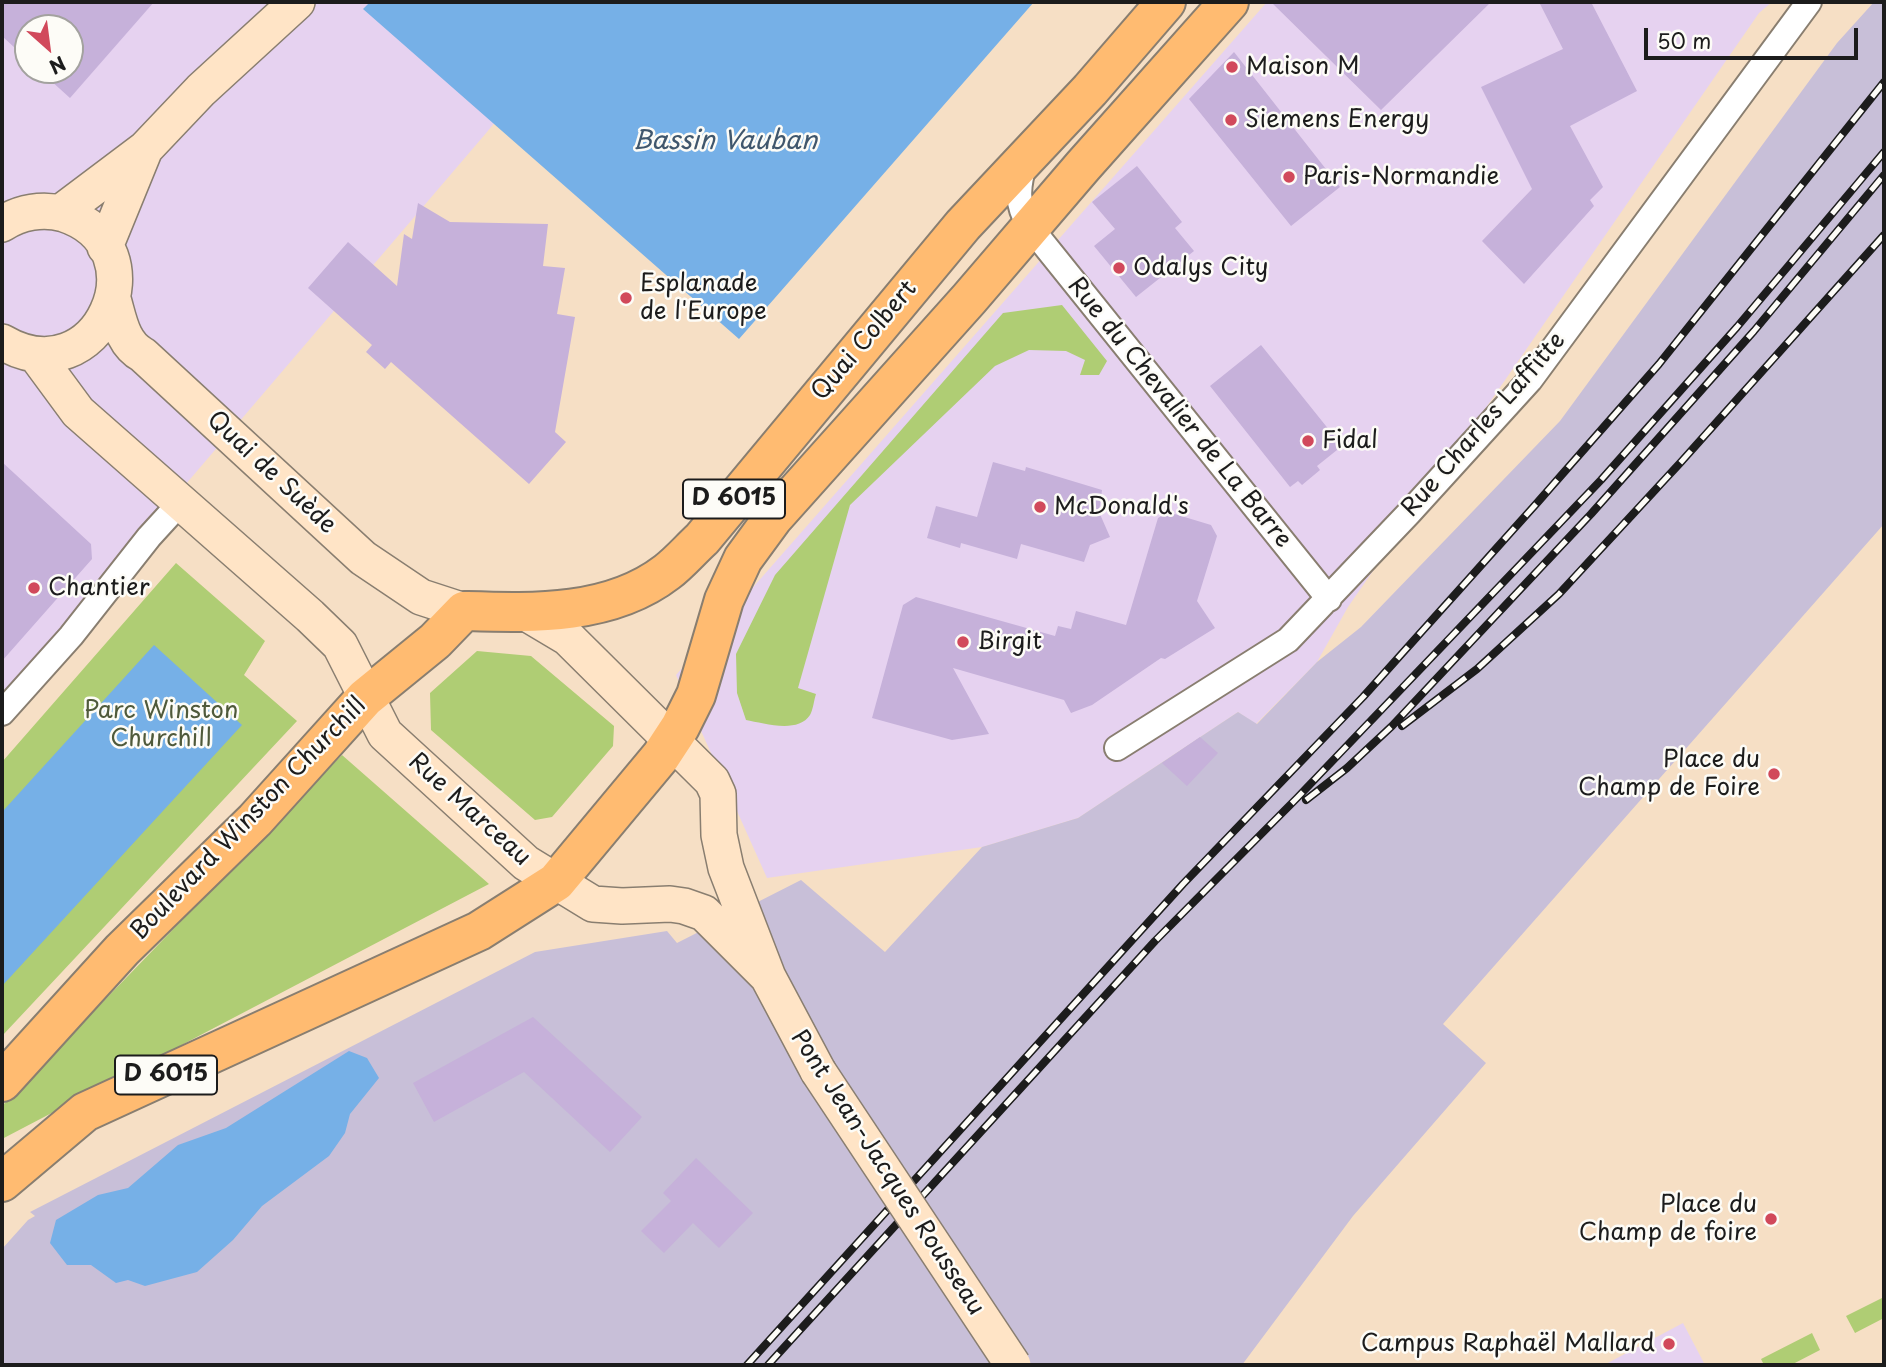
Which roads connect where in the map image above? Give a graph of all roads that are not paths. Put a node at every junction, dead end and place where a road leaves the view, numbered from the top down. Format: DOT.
graph roads {
  1 [pos="297,2"];
  2 [pos="1166,2"];
  3 [pos="1229,2"];
  4 [pos="1809,2"];
  5 [pos="145,149"];
  6 [pos="1027,156"];
  7 [pos="60,213"];
  8 [pos="3,222"];
  9 [pos="963,225"];
  10 [pos="1030,227"];
  11 [pos="105,247"];
  12 [pos="113,299"];
  13 [pos="2,342"];
  14 [pos="36,355"];
  15 [pos="181,502"];
  16 [pos="1329,599"];
  17 [pos="464,611"];
  18 [pos="526,613"];
  19 [pos="365,698"];
  20 [pos="2,713"];
  21 [pos="672,740"];
  22 [pos="1118,748"];
  23 [pos="556,882"];
  24 [pos="593,904"];
  25 [pos="768,977"];
  26 [pos="2,1082"];
  27 [pos="2,1182"];
  28 [pos="1013,1365"];
  1 -- 5 [label="main road"];
  2 -- 6 [label="main road, Quai Colbert / D 6015"];
  3 -- 10 [label="main road, Quai Colbert / D 6015"];
  4 -- 16 [label="street, Rue Charles Laffitte"];
  5 -- 7 [label="main road"];
  5 -- 11 [label="main road"];
  6 -- 9 [label="main road, Quai Colbert / D 6015"];
  6 -- 10 [label="street"];
  7 -- 8 [label="main road"];
  7 -- 11 [label="main road"];
  9 -- 10 [label="street"];
  9 -- 18 [label="main road, Quai Colbert / D 6015"];
  10 -- 16 [label="street, Rue du Chevalier de La Barre"];
  10 -- 21 [label="main road, Quai Colbert / D 6015"];
  11 -- 12 [label="main road, Quai de Suède"];
  12 -- 14 [label="main road"];
  12 -- 17 [label="main road, Quai de Suède"];
  13 -- 14 [label="main road"];
  14 -- 15 [label="main road"];
  15 -- 19 [label="main road"];
  15 -- 20 [label="street"];
  16 -- 22 [label="street, Rue Charles Laffitte"];
  17 -- 18 [label="main road"];
  17 -- 19 [label="main road, Boulevard Winston Churchill"];
  18 -- 21 [label="main road"];
  19 -- 23 [label="main road, Rue Marceau"];
  19 -- 26 [label="main road, Boulevard Winston Churchill"];
  21 -- 23 [label="main road, D 6015"];
  21 -- 25 [label="main road, Pont Jean-Jacques Rousseau"];
  23 -- 24 [label="main road, Rue Marceau"];
  23 -- 27 [label="main road, D 6015"];
  24 -- 25 [label="main road, Pont Jean-Jacques Rousseau"];
  25 -- 28 [label="main road, Pont Jean-Jacques Rousseau, bridge"];
}
